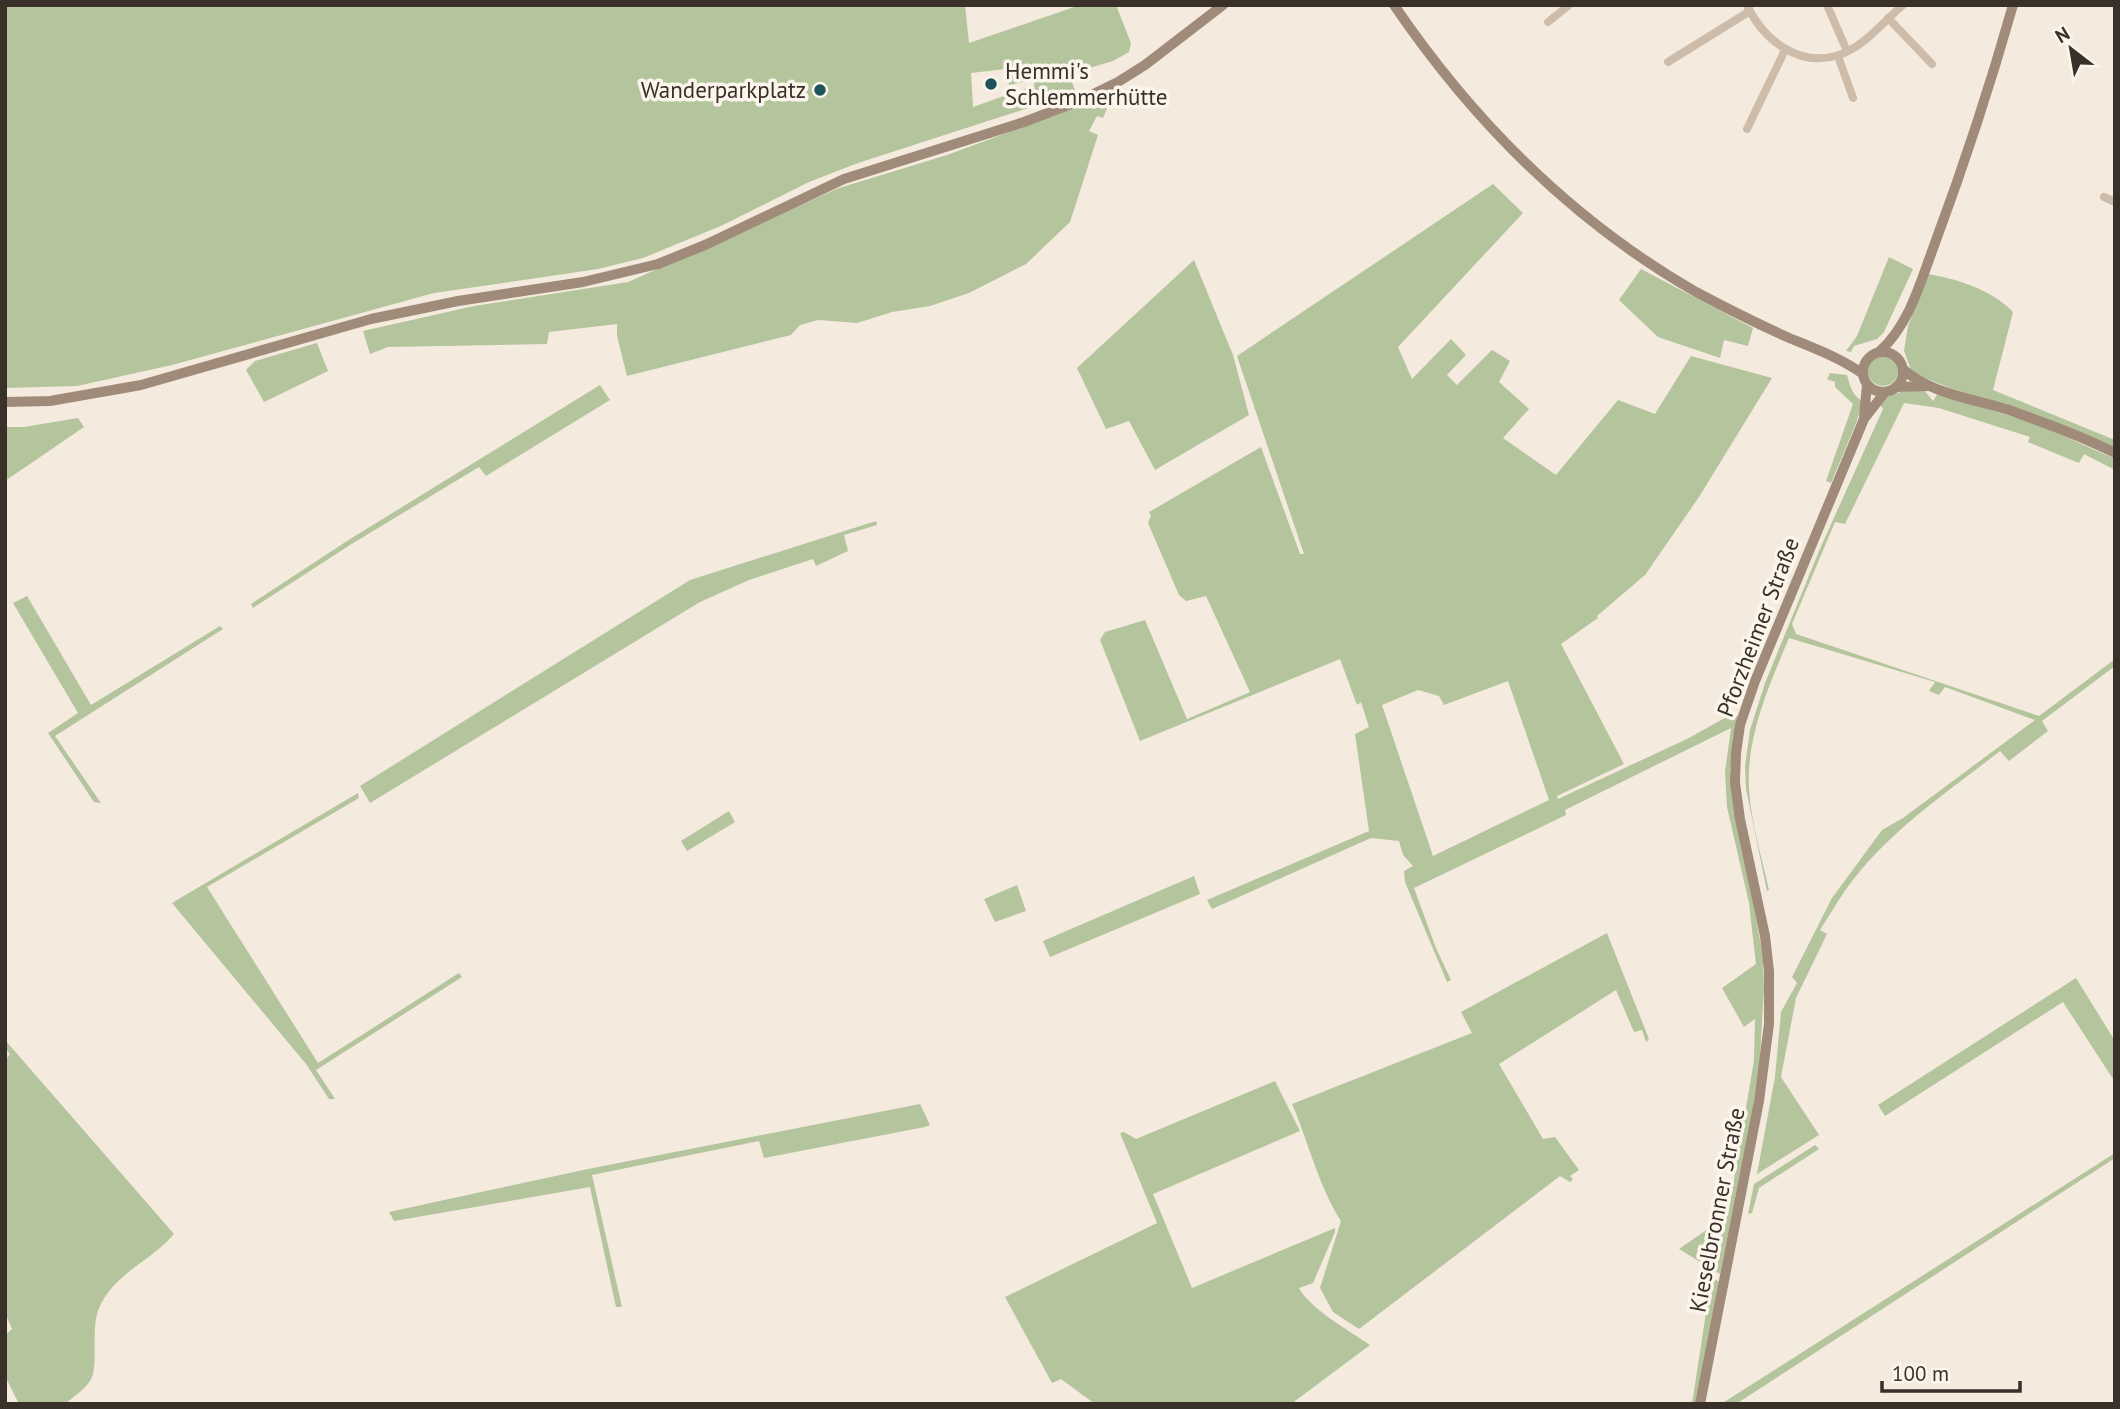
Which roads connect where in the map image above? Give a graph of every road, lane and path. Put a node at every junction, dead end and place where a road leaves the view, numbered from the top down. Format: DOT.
graph roads {
  1 [pos="1223,5"];
  2 [pos="1394,5"];
  3 [pos="1569,5"];
  4 [pos="1827,5"];
  5 [pos="2012,5"];
  6 [pos="1900,6"];
  7 [pos="1749,8"];
  8 [pos="1888,18"];
  9 [pos="1548,22"];
  10 [pos="1785,50"];
  11 [pos="1847,51"];
  12 [pos="1838,56"];
  13 [pos="1668,62"];
  14 [pos="1933,64"];
  15 [pos="1853,98"];
  16 [pos="1747,129"];
  17 [pos="2104,197"];
  18 [pos="2115,202"];
  19 [pos="1901,327"];
  20 [pos="1875,354"];
  21 [pos="1832,355"];
  22 [pos="1901,364"];
  23 [pos="1865,380"];
  24 [pos="1930,386"];
  25 [pos="1891,390"];
  26 [pos="5,402"];
  27 [pos="1864,419"];
  28 [pos="2115,453"];
  29 [pos="1769,1024"];
  30 [pos="1700,1404"];
  1 -- 26 [label="street"];
  2 -- 21 [label="street"];
  3 -- 9 [label="street"];
  4 -- 11 [label="street"];
  5 -- 19 [label="street"];
  6 -- 8 [label="street"];
  7 -- 10 [label="street"];
  7 -- 13 [label="street"];
  8 -- 11 [label="street"];
  8 -- 14 [label="street"];
  10 -- 12 [label="street"];
  10 -- 16 [label="street"];
  11 -- 12 [label="street"];
  12 -- 15 [label="street"];
  17 -- 18 [label="street"];
  19 -- 20 [label="street"];
  19 -- 22 [label="street"];
  20 -- 21 [label="street"];
  20 -- 22 [label="street"];
  20 -- 23 [label="street"];
  21 -- 23 [label="street"];
  22 -- 24 [label="street"];
  22 -- 25 [label="street"];
  23 -- 25 [label="street"];
  23 -- 27 [label="street, Pforzheimer Straße"];
  24 -- 25 [label="street"];
  24 -- 28 [label="street"];
  25 -- 27 [label="street, Pforzheimer Straße"];
  27 -- 29 [label="street, Pforzheimer Straße"];
  29 -- 30 [label="street, Kieselbronner Straße"];
}
